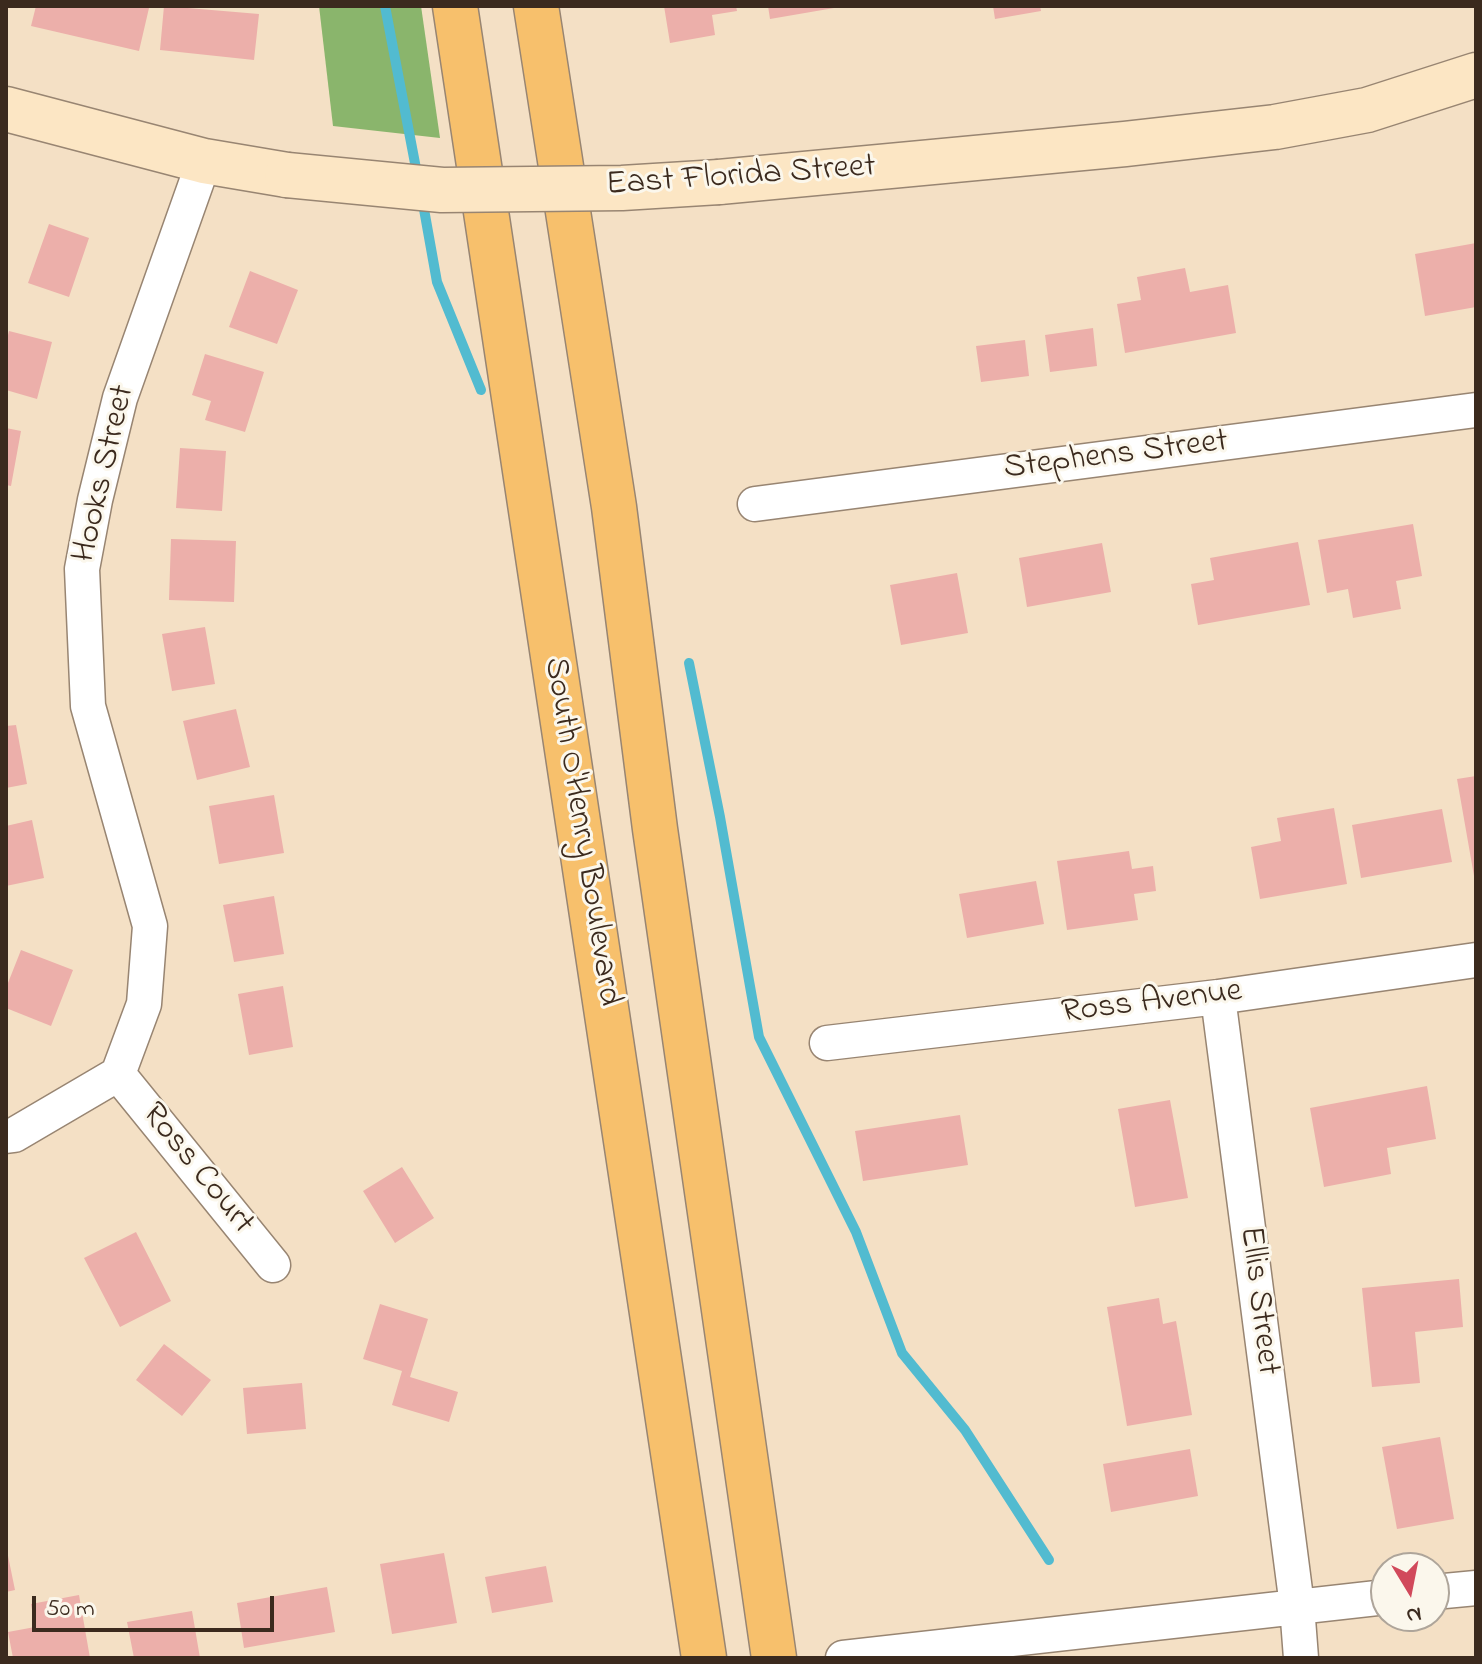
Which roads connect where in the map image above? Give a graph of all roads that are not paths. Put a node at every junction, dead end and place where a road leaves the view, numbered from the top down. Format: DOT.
graph roads {
  1 [pos="455,6"];
  2 [pos="536,6"];
  3 [pos="1476,75"];
  4 [pos="6,109"];
  5 [pos="204,161"];
  6 [pos="1476,410"];
  7 [pos="755,504"];
  8 [pos="1476,960"];
  9 [pos="1218,997"];
  10 [pos="827,1043"];
  11 [pos="118,1074"];
  12 [pos="6,1136"];
  13 [pos="273,1265"];
  14 [pos="1476,1588"];
  15 [pos="1450,1590"];
  16 [pos="1370,1599"];
  17 [pos="1297,1606"];
  18 [pos="704,1658"];
  19 [pos="774,1658"];
  20 [pos="843,1658"];
  21 [pos="1301,1658"];
  1 -- 18 [label="highway, South O'Henry Boulevard"];
  2 -- 19 [label="highway"];
  3 -- 5 [label="main road, East Florida Street, bridge"];
  4 -- 5 [label="main road, East Florida Street"];
  5 -- 11 [label="street, Hooks Street"];
  6 -- 7 [label="street, Stephens Street"];
  8 -- 9 [label="street, Ross Avenue"];
  9 -- 10 [label="street, Ross Avenue"];
  9 -- 17 [label="street, Ellis Street"];
  11 -- 12 [label="street"];
  11 -- 13 [label="street, Ross Court"];
  14 -- 15 [label="street"];
  16 -- 17 [label="street"];
  17 -- 20 [label="street"];
  17 -- 21 [label="street, Ellis Street"];
}
